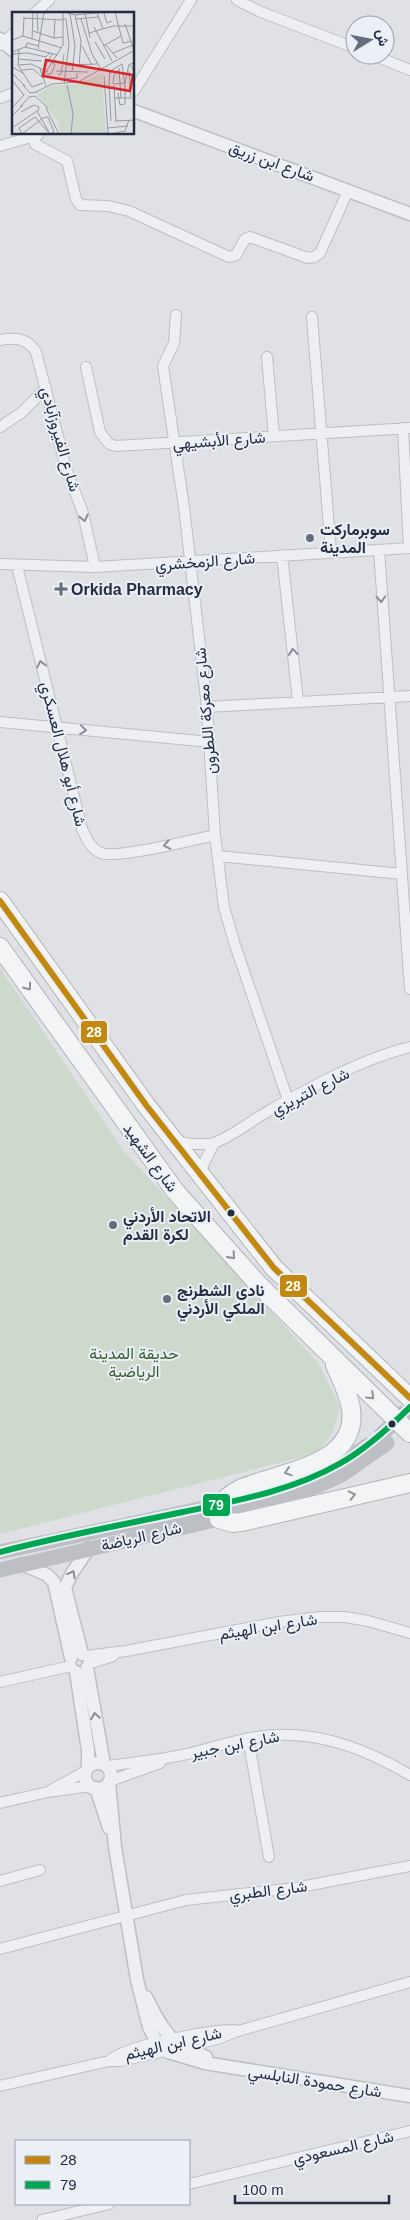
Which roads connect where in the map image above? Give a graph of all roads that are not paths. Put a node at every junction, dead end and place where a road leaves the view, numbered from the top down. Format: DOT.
graph roads {
  1 [pos="49,0"];
  2 [pos="191,0"];
  3 [pos="237,0"];
  4 [pos="36,12"];
  5 [pos="12,34"];
  6 [pos="1,42"];
  7 [pos="345,44"];
  8 [pos="12,50"];
  9 [pos="395,64"];
  10 [pos="410,70"];
  11 [pos="135,89"];
  12 [pos="12,94"];
  13 [pos="0,98"];
  14 [pos="135,111"];
  15 [pos="35,135"];
  16 [pos="37,135"];
  17 [pos="0,146"];
  18 [pos="348,190"];
  19 [pos="410,214"];
  20 [pos="176,315"];
  21 [pos="312,317"];
  22 [pos="0,340"];
  23 [pos="267,357"];
  24 [pos="86,367"];
  25 [pos="46,388"];
  26 [pos="0,427"];
  27 [pos="406,428"];
  28 [pos="323,434"];
  29 [pos="274,436"];
  30 [pos="175,443"];
  31 [pos="410,548"];
  32 [pos="379,550"];
  33 [pos="331,552"];
  34 [pos="282,555"];
  35 [pos="189,563"];
  36 [pos="0,564"];
  37 [pos="17,566"];
  38 [pos="95,567"];
  39 [pos="410,696"];
  40 [pos="389,697"];
  41 [pos="298,701"];
  42 [pos="207,707"];
  43 [pos="0,722"];
  44 [pos="56,727"];
  45 [pos="210,742"];
  46 [pos="214,836"];
  47 [pos="405,840"];
  48 [pos="218,856"];
  49 [pos="402,874"];
  50 [pos="0,901"];
  51 [pos="0,948"];
  52 [pos="410,989"];
  53 [pos="410,1047"];
  54 [pos="288,1100"];
  55 [pos="172,1141"];
  56 [pos="214,1143"];
  57 [pos="201,1178"];
  58 [pos="332,1358"];
  59 [pos="410,1398"];
  60 [pos="410,1433"];
  61 [pos="383,1440"];
  62 [pos="410,1483"];
  63 [pos="219,1512"];
  64 [pos="89,1548"];
  65 [pos="0,1552"];
  66 [pos="22,1564"];
  67 [pos="0,1570"];
  68 [pos="410,1633"];
  69 [pos="80,1662"];
  70 [pos="0,1682"];
  71 [pos="248,1738"];
  72 [pos="172,1757"];
  73 [pos="106,1765"];
  74 [pos="87,1769"];
  75 [pos="410,1775"];
  76 [pos="110,1782"];
  77 [pos="93,1787"];
  78 [pos="48,1792"];
  79 [pos="0,1803"];
  80 [pos="115,1846"];
  81 [pos="269,1857"];
  82 [pos="410,1866"];
  83 [pos="40,1870"];
  84 [pos="0,1881"];
  85 [pos="127,1917"];
  86 [pos="0,1949"];
  87 [pos="137,1980"];
  88 [pos="410,1982"];
  89 [pos="238,2030"];
  90 [pos="173,2040"];
  91 [pos="157,2043"];
  92 [pos="184,2048"];
  93 [pos="168,2052"];
  94 [pos="109,2061"];
  95 [pos="219,2065"];
  96 [pos="0,2086"];
  97 [pos="410,2096"];
  98 [pos="410,2131"];
  99 [pos="190,2184"];
  100 [pos="106,2205"];
  101 [pos="60,2218"];
  102 [pos="42,2220"];
  1 -- 4 [label="street"];
  2 -- 11 [label="street"];
  3 -- 7 [label="street"];
  5 -- 6 [label="street"];
  6 -- 8 [label="street"];
  9 -- 10 [label="street"];
  12 -- 13 [label="street"];
  14 -- 18 [label="street, شارع ابن زريق"];
  15 -- 17 [label="street"];
  16 -- 18 [label="street"];
  18 -- 19 [label="street, شارع ابن زريق"];
  20 -- 30 [label="street, شارع معركة اللطرون"];
  21 -- 28 [label="street"];
  22 -- 25 [label="street, شارع الفيروزآبادي"];
  23 -- 29 [label="street"];
  24 -- 30 [label="street, شارع الأبشيهي"];
  25 -- 26 [label="street"];
  25 -- 38 [label="street, شارع الفيروزآبادي, one-way"];
  27 -- 28 [label="street, شارع الأبشيهي"];
  27 -- 31 [label="street"];
  28 -- 29 [label="street, شارع الأبشيهي"];
  28 -- 33 [label="street"];
  29 -- 30 [label="street, شارع الأبشيهي"];
  30 -- 35 [label="street, شارع معركة اللطرون"];
  31 -- 32 [label="street, شارع الزمخشري"];
  32 -- 33 [label="street, شارع الزمخشري"];
  32 -- 40 [label="street, one-way"];
  33 -- 34 [label="street, شارع الزمخشري"];
  34 -- 35 [label="street, شارع الزمخشري"];
  41 -- 34 [label="street, one-way"];
  35 -- 38 [label="street, شارع الزمخشري"];
  35 -- 42 [label="street, شارع معركة اللطرون"];
  36 -- 37 [label="street, شارع الزمخشري"];
  37 -- 38 [label="street, شارع الزمخشري"];
  44 -- 37 [label="street, شارع أبو هلال العسكري, one-way"];
  39 -- 40 [label="street"];
  40 -- 41 [label="street"];
  40 -- 47 [label="street"];
  41 -- 42 [label="street"];
  42 -- 45 [label="street, شارع معركة اللطرون"];
  43 -- 44 [label="street"];
  44 -- 45 [label="street, one-way"];
  46 -- 44 [label="street, شارع أبو هلال العسكري, one-way"];
  45 -- 46 [label="street, شارع معركة اللطرون"];
  46 -- 48 [label="street, شارع معركة اللطرون"];
  47 -- 49 [label="street"];
  48 -- 49 [label="street"];
  48 -- 54 [label="street, شارع معركة اللطرون"];
  49 -- 52 [label="street"];
  50 -- 55 [label="highway, شارع الشهيد"];
  51 -- 58 [label="highway, شارع الشهيد, one-way"];
  53 -- 54 [label="street, شارع التبريزي"];
  54 -- 56 [label="street, شارع التبريزي"];
  55 -- 56 [label="street, شارع التبريزي"];
  55 -- 57 [label="highway, شارع الشهيد"];
  56 -- 57 [label="street"];
  57 -- 59 [label="highway, شارع الشهيد"];
  58 -- 60 [label="highway, شارع الشهيد, one-way"];
  58 -- 63 [label="highway, one-way"];
  61 -- 63 [label="main road, شارع الرياضة"];
  63 -- 62 [label="highway, one-way"];
  63 -- 64 [label="main road, شارع الرياضة"];
  63 -- 65 [label="main road, شارع الرياضة"];
  64 -- 66 [label="main road, شارع الرياضة"];
  69 -- 64 [label="street, one-way"];
  66 -- 67 [label="main road, شارع الرياضة"];
  66 -- 69 [label="street"];
  68 -- 69 [label="street, شارع ابن الهيثم"];
  69 -- 70 [label="street, شارع ابن الهيثم"];
  73 -- 69 [label="street, one-way"];
  69 -- 74 [label="street"];
  71 -- 72 [label="street, شارع ابن جبير"];
  71 -- 75 [label="street, شارع ابن جبير"];
  71 -- 81 [label="street"];
  72 -- 73 [label="street, شارع ابن جبير"];
  72 -- 76 [label="street, شارع ابن جبير"];
  73 -- 74 [label="street"];
  73 -- 76 [label="street"];
  74 -- 77 [label="street"];
  74 -- 78 [label="street"];
  76 -- 77 [label="street"];
  76 -- 80 [label="street"];
  77 -- 78 [label="street"];
  77 -- 80 [label="street"];
  78 -- 79 [label="street"];
  80 -- 85 [label="street"];
  82 -- 85 [label="street, شارع الطبري"];
  83 -- 84 [label="street"];
  85 -- 86 [label="street, شارع الطبري"];
  85 -- 87 [label="street"];
  87 -- 90 [label="street, شارع حمودة النابلسي"];
  87 -- 91 [label="street"];
  88 -- 89 [label="street, شارع ابن الهيثم"];
  89 -- 90 [label="street, شارع ابن الهيثم"];
  89 -- 92 [label="street, شارع ابن الهيثم"];
  90 -- 91 [label="street, شارع ابن الهيثم"];
  90 -- 92 [label="street, شارع حمودة النابلسي"];
  91 -- 93 [label="street"];
  91 -- 94 [label="street, شارع ابن الهيثم"];
  92 -- 93 [label="street, شارع ابن الهيثم"];
  92 -- 95 [label="street, شارع حمودة النابلسي"];
  93 -- 94 [label="street, شارع ابن الهيثم"];
  93 -- 95 [label="street, شارع حمودة النابلسي"];
  94 -- 96 [label="street, شارع ابن الهيثم"];
  95 -- 97 [label="street, شارع حمودة النابلسي"];
  98 -- 99 [label="street, شارع المسعودي"];
  100 -- 101 [label="street"];
  101 -- 102 [label="street"];
}
